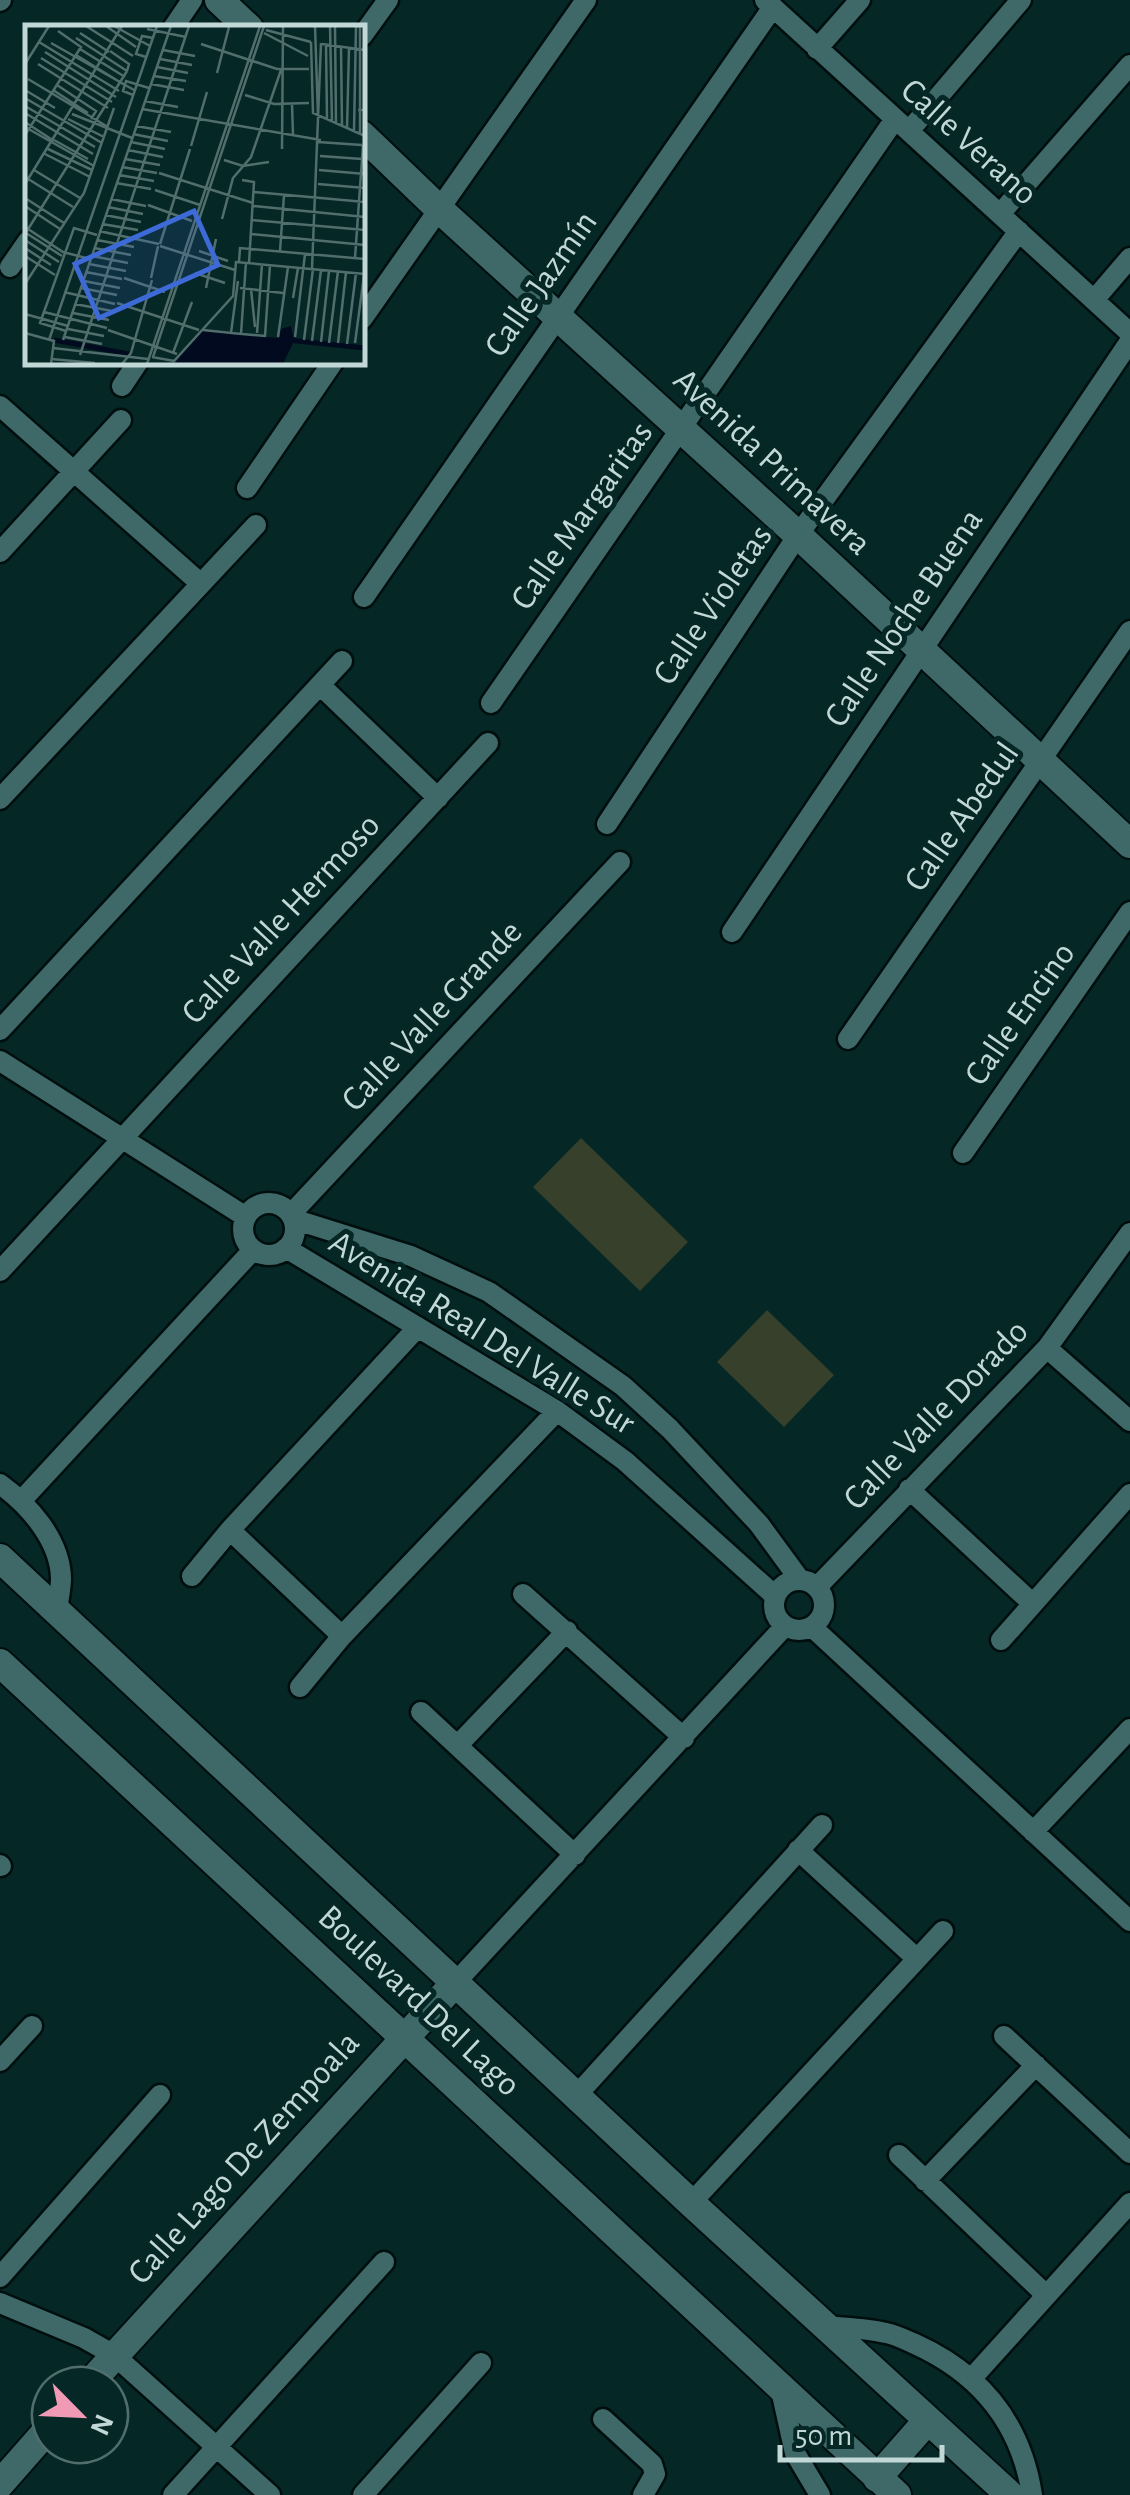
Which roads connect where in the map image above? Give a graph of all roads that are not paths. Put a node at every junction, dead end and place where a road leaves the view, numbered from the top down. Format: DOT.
graph roads {
  1 [pos="192,0"];
  2 [pos="219,0"];
  3 [pos="388,0"];
  4 [pos="586,0"];
  5 [pos="860,0"];
  6 [pos="1022,0"];
  7 [pos="769,4"];
  8 [pos="175,25"];
  9 [pos="246,25"];
  10 [pos="365,32"];
  11 [pos="817,49"];
  12 [pos="1130,65"];
  13 [pos="902,125"];
  14 [pos="365,137"];
  15 [pos="438,208"];
  16 [pos="1000,214"];
  17 [pos="1019,231"];
  18 [pos="25,245"];
  19 [pos="1130,258"];
  20 [pos="10,267"];
  21 [pos="1094,300"];
  22 [pos="365,315"];
  23 [pos="558,317"];
  24 [pos="1130,333"];
  25 [pos="1130,341"];
  26 [pos="136,365"];
  27 [pos="331,365"];
  28 [pos="122,386"];
  29 [pos="0,406"];
  30 [pos="121,420"];
  31 [pos="682,430"];
  32 [pos="74,474"];
  33 [pos="247,488"];
  34 [pos="256,525"];
  35 [pos="798,536"];
  36 [pos="0,552"];
  37 [pos="200,584"];
  38 [pos="364,597"];
  39 [pos="1130,632"];
  40 [pos="921,652"];
  41 [pos="342,661"];
  42 [pos="320,686"];
  43 [pos="491,703"];
  44 [pos="488,743"];
  45 [pos="1040,762"];
  46 [pos="438,798"];
  47 [pos="0,799"];
  48 [pos="607,824"];
  49 [pos="1130,844"];
  50 [pos="620,862"];
  51 [pos="1130,912"];
  52 [pos="732,932"];
  53 [pos="0,1030"];
  54 [pos="848,1040"];
  55 [pos="0,1061"];
  56 [pos="122,1139"];
  57 [pos="962,1153"];
  58 [pos="292,1216"];
  59 [pos="246,1217"];
  60 [pos="1130,1232"];
  61 [pos="286,1248"];
  62 [pos="254,1250"];
  63 [pos="0,1271"];
  64 [pos="418,1327"];
  65 [pos="1048,1348"];
  66 [pos="557,1411"];
  67 [pos="1130,1421"];
  68 [pos="0,1484"];
  69 [pos="909,1489"];
  70 [pos="1130,1494"];
  71 [pos="22,1501"];
  72 [pos="230,1530"];
  73 [pos="0,1558"];
  74 [pos="192,1576"];
  75 [pos="808,1584"];
  76 [pos="523,1594"];
  77 [pos="775,1596"];
  78 [pos="1032,1602"];
  79 [pos="57,1612"];
  80 [pos="785,1626"];
  81 [pos="812,1627"];
  82 [pos="567,1632"];
  83 [pos="342,1636"];
  84 [pos="1001,1640"];
  85 [pos="2,1667"];
  86 [pos="300,1687"];
  87 [pos="421,1712"];
  88 [pos="1130,1729"];
  89 [pos="684,1738"];
  90 [pos="458,1745"];
  91 [pos="822,1825"];
  92 [pos="1033,1832"];
  93 [pos="798,1850"];
  94 [pos="574,1854"];
  95 [pos="1130,1921"];
  96 [pos="943,1931"];
  97 [pos="916,1958"];
  98 [pos="456,1982"];
  99 [pos="32,2026"];
  100 [pos="1004,2036"];
  101 [pos="404,2038"];
  102 [pos="0,2061"];
  103 [pos="1036,2065"];
  104 [pos="160,2095"];
  105 [pos="576,2096"];
  106 [pos="1130,2153"];
  107 [pos="899,2154"];
  108 [pos="925,2181"];
  109 [pos="691,2203"];
  110 [pos="1130,2203"];
  111 [pos="384,2262"];
  112 [pos="0,2277"];
  113 [pos="1045,2294"];
  114 [pos="0,2303"];
  115 [pos="825,2326"];
  116 [pos="114,2355"];
  117 [pos="481,2363"];
  118 [pos="105,2365"];
  119 [pos="972,2378"];
  120 [pos="781,2390"];
  121 [pos="603,2418"];
  122 [pos="928,2420"];
  123 [pos="217,2446"];
  124 [pos="30,2450"];
  125 [pos="0,2484"];
  126 [pos="887,2487"];
  127 [pos="173,2495"];
  128 [pos="270,2495"];
  129 [pos="363,2495"];
  130 [pos="643,2495"];
  131 [pos="820,2495"];
  132 [pos="1010,2495"];
  133 [pos="1032,2495"];
  1 -- 8 [label="street"];
  2 -- 9 [label="street"];
  3 -- 10 [label="street"];
  4 -- 15 [label="street"];
  5 -- 11 [label="street"];
  6 -- 13 [label="street, Calle Margaritas"];
  7 -- 11 [label="street, Calle Verano"];
  7 -- 23 [label="street, Calle Jazmín"];
  11 -- 13 [label="street, Calle Verano"];
  12 -- 16 [label="street"];
  13 -- 16 [label="street, Calle Verano"];
  13 -- 31 [label="street, Calle Margaritas"];
  14 -- 15 [label="street, Avenida Primavera"];
  15 -- 22 [label="street"];
  15 -- 23 [label="street, Avenida Primavera"];
  16 -- 17 [label="street, Calle Verano"];
  17 -- 21 [label="street, Calle Verano"];
  17 -- 35 [label="street, Calle Violetas"];
  18 -- 20 [label="street"];
  19 -- 21 [label="street"];
  21 -- 24 [label="street, Calle Verano"];
  23 -- 31 [label="street, Avenida Primavera"];
  23 -- 38 [label="street, Calle Jazmín"];
  25 -- 40 [label="street, Calle Noche Buena"];
  26 -- 28 [label="street"];
  27 -- 33 [label="street"];
  29 -- 32 [label="street"];
  30 -- 32 [label="street"];
  31 -- 35 [label="street, Avenida Primavera"];
  31 -- 43 [label="street, Calle Margaritas"];
  32 -- 36 [label="street"];
  32 -- 37 [label="street"];
  34 -- 37 [label="street"];
  35 -- 40 [label="street, Avenida Primavera"];
  35 -- 48 [label="street, Calle Violetas"];
  37 -- 47 [label="street"];
  39 -- 45 [label="street, Calle Abedul"];
  40 -- 45 [label="street, Avenida Primavera"];
  40 -- 52 [label="street, Calle Noche Buena"];
  41 -- 42 [label="street"];
  42 -- 46 [label="street"];
  42 -- 53 [label="street"];
  44 -- 46 [label="street, Calle Valle Hermoso"];
  45 -- 49 [label="street, Avenida Primavera"];
  45 -- 54 [label="street, Calle Abedul"];
  46 -- 56 [label="street, Calle Valle Hermoso"];
  50 -- 58 [label="street, Calle Valle Grande"];
  51 -- 57 [label="street, Calle Encino"];
  55 -- 56 [label="street"];
  56 -- 59 [label="street"];
  56 -- 63 [label="street, Calle Valle Hermoso"];
  58 -- 59 [label="street"];
  58 -- 61 [label="street"];
  58 -- 75 [label="street, Avenida Real Del Valle Sur"];
  59 -- 62 [label="street"];
  60 -- 65 [label="street, Calle Valle Dorado"];
  61 -- 62 [label="street"];
  61 -- 64 [label="street, Avenida Real Del Valle Sur"];
  62 -- 71 [label="street"];
  64 -- 66 [label="street, Avenida Real Del Valle Sur"];
  64 -- 72 [label="street"];
  65 -- 67 [label="street"];
  65 -- 69 [label="street, Calle Valle Dorado"];
  66 -- 77 [label="street, Avenida Real Del Valle Sur"];
  66 -- 83 [label="street"];
  68 -- 71 [label="street"];
  69 -- 75 [label="street, Calle Valle Dorado"];
  69 -- 78 [label="street"];
  70 -- 78 [label="street"];
  71 -- 79 [label="street"];
  72 -- 74 [label="street"];
  72 -- 83 [label="street"];
  73 -- 79 [label="street, Boulevard Del Lago"];
  75 -- 77 [label="street"];
  75 -- 81 [label="street"];
  76 -- 82 [label="street"];
  77 -- 80 [label="street"];
  78 -- 84 [label="street"];
  79 -- 98 [label="street, Boulevard Del Lago"];
  80 -- 81 [label="street"];
  80 -- 89 [label="street"];
  81 -- 92 [label="street"];
  82 -- 89 [label="street"];
  82 -- 90 [label="street"];
  83 -- 86 [label="street"];
  85 -- 101 [label="street, Boulevard Del Lago"];
  87 -- 90 [label="street"];
  88 -- 92 [label="street"];
  89 -- 94 [label="street"];
  90 -- 94 [label="street"];
  91 -- 93 [label="street"];
  92 -- 95 [label="street"];
  93 -- 97 [label="street"];
  93 -- 105 [label="street"];
  94 -- 98 [label="street"];
  96 -- 97 [label="street"];
  97 -- 109 [label="street"];
  98 -- 101 [label="street, Calle Lago De Zempoala"];
  98 -- 105 [label="street, Boulevard Del Lago"];
  99 -- 102 [label="street"];
  100 -- 103 [label="street"];
  101 -- 116 [label="street, Calle Lago De Zempoala"];
  101 -- 120 [label="street, Boulevard Del Lago"];
  103 -- 106 [label="street"];
  103 -- 108 [label="street"];
  104 -- 112 [label="street"];
  105 -- 109 [label="street, Boulevard Del Lago"];
  107 -- 108 [label="street"];
  108 -- 113 [label="street"];
  109 -- 115 [label="street, Boulevard Del Lago"];
  110 -- 113 [label="street"];
  111 -- 123 [label="street"];
  113 -- 119 [label="street"];
  114 -- 116 [label="street"];
  115 -- 119 [label="street"];
  115 -- 122 [label="street, Boulevard Del Lago"];
  116 -- 118 [label="street, Calle Lago De Zempoala"];
  116 -- 123 [label="street"];
  117 -- 129 [label="street"];
  119 -- 133 [label="street"];
  120 -- 126 [label="street, Boulevard Del Lago"];
  120 -- 131 [label="street"];
  121 -- 130 [label="street"];
  122 -- 126 [label="street"];
  122 -- 132 [label="street, Boulevard Del Lago"];
  123 -- 127 [label="street"];
  123 -- 128 [label="street"];
  124 -- 125 [label="street"];
}
